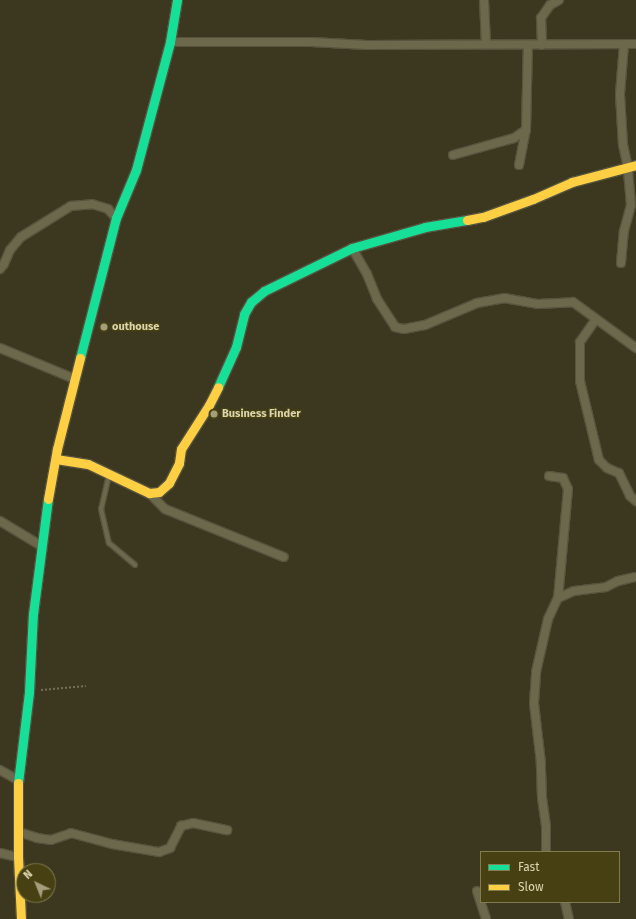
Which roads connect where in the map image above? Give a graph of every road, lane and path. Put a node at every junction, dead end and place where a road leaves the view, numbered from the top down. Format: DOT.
graph roads {
  1 [pos="177,0"];
  2 [pos="484,0"];
  3 [pos="559,0"];
  4 [pos="170,42"];
  5 [pos="486,44"];
  6 [pos="624,44"];
  7 [pos="636,44"];
  8 [pos="528,45"];
  9 [pos="542,45"];
  10 [pos="526,130"];
  11 [pos="453,155"];
  12 [pos="519,165"];
  13 [pos="632,166"];
  14 [pos="116,218"];
  15 [pos="352,248"];
  16 [pos="621,263"];
  17 [pos="0,269"];
  18 [pos="596,319"];
  19 [pos="0,348"];
  20 [pos="636,348"];
  21 [pos="75,379"];
  22 [pos="56,459"];
  23 [pos="110,472"];
  24 [pos="549,476"];
  25 [pos="149,493"];
  26 [pos="636,501"];
  27 [pos="0,521"];
  28 [pos="40,545"];
  29 [pos="284,557"];
  30 [pos="134,565"];
  31 [pos="636,577"];
  32 [pos="558,598"];
  33 [pos="86,686"];
  34 [pos="29,692"];
  35 [pos="0,770"];
  36 [pos="18,780"];
  37 [pos="227,830"];
  38 [pos="19,832"];
  39 [pos="546,851"];
  40 [pos="0,853"];
  41 [pos="18,857"];
  42 [pos="477,892"];
  43 [pos="480,901"];
  44 [pos="481,903"];
  45 [pos="565,903"];
  46 [pos="21,919"];
  47 [pos="486,919"];
  48 [pos="569,919"];
  1 -- 4 [label="street"];
  2 -- 5 [label="street"];
  3 -- 9 [label="street"];
  4 -- 5 [label="street"];
  4 -- 14 [label="street"];
  5 -- 8 [label="street"];
  6 -- 7 [label="street"];
  6 -- 9 [label="street"];
  6 -- 13 [label="street"];
  8 -- 9 [label="street"];
  8 -- 10 [label="street"];
  10 -- 11 [label="street"];
  10 -- 12 [label="street"];
  13 -- 15 [label="street"];
  13 -- 16 [label="street"];
  14 -- 17 [label="street"];
  14 -- 21 [label="street"];
  15 -- 18 [label="street"];
  15 -- 25 [label="street"];
  18 -- 20 [label="street"];
  18 -- 26 [label="street"];
  19 -- 21 [label="street"];
  21 -- 22 [label="street"];
  22 -- 23 [label="street"];
  22 -- 28 [label="street"];
  23 -- 25 [label="street"];
  23 -- 30 [label="lane"];
  24 -- 32 [label="street"];
  25 -- 29 [label="street"];
  27 -- 28 [label="street"];
  28 -- 34 [label="street"];
  31 -- 32 [label="street"];
  32 -- 39 [label="street"];
  33 -- 34 [label="path"];
  34 -- 36 [label="street"];
  35 -- 36 [label="street"];
  36 -- 38 [label="street"];
  37 -- 38 [label="street"];
  38 -- 41 [label="street"];
  40 -- 41 [label="street"];
  41 -- 46 [label="street"];
  42 -- 43 [label="street"];
  44 -- 47 [label="street"];
  45 -- 48 [label="street"];
}
